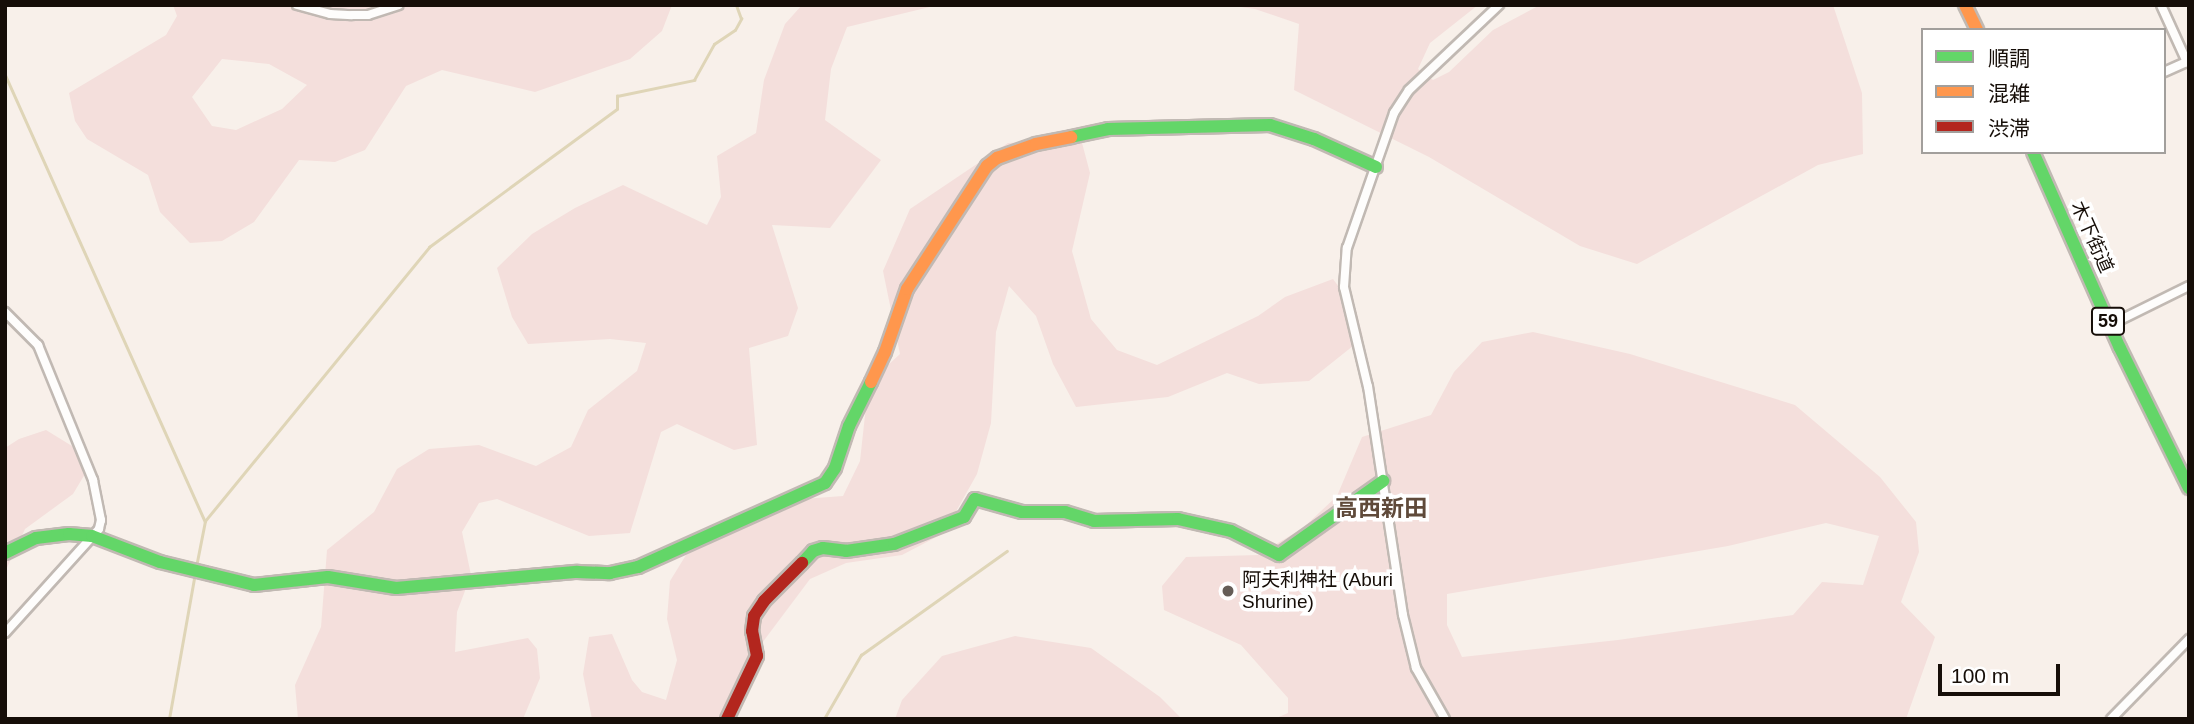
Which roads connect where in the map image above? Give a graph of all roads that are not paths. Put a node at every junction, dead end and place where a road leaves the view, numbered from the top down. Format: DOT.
graph roads {
  1 [pos="298,5"];
  2 [pos="398,5"];
  3 [pos="1499,5"];
  4 [pos="1965,5"];
  5 [pos="2161,5"];
  6 [pos="1976,28"];
  7 [pos="2188,61"];
  8 [pos="2166,71"];
  9 [pos="2034,154"];
  10 [pos="1376,167"];
  11 [pos="2189,285"];
  12 [pos="5,313"];
  13 [pos="2110,325"];
  14 [pos="1383,481"];
  15 [pos="2189,488"];
  16 [pos="92,536"];
  17 [pos="5,553"];
  18 [pos="5,633"];
  19 [pos="2189,639"];
  20 [pos="727,719"];
  21 [pos="1445,719"];
  22 [pos="2111,719"];
  1 -- 2 [label="street"];
  3 -- 10 [label="street"];
  4 -- 6 [label="street"];
  5 -- 7 [label="street"];
  7 -- 8 [label="street"];
  9 -- 13 [label="street, 木下街道 / 59"];
  10 -- 14 [label="street"];
  10 -- 16 [label="street"];
  11 -- 13 [label="street"];
  12 -- 16 [label="street"];
  13 -- 15 [label="street, 木下街道 / 59"];
  14 -- 20 [label="street"];
  14 -- 21 [label="street"];
  16 -- 17 [label="street"];
  16 -- 18 [label="street"];
  19 -- 22 [label="street"];
}
